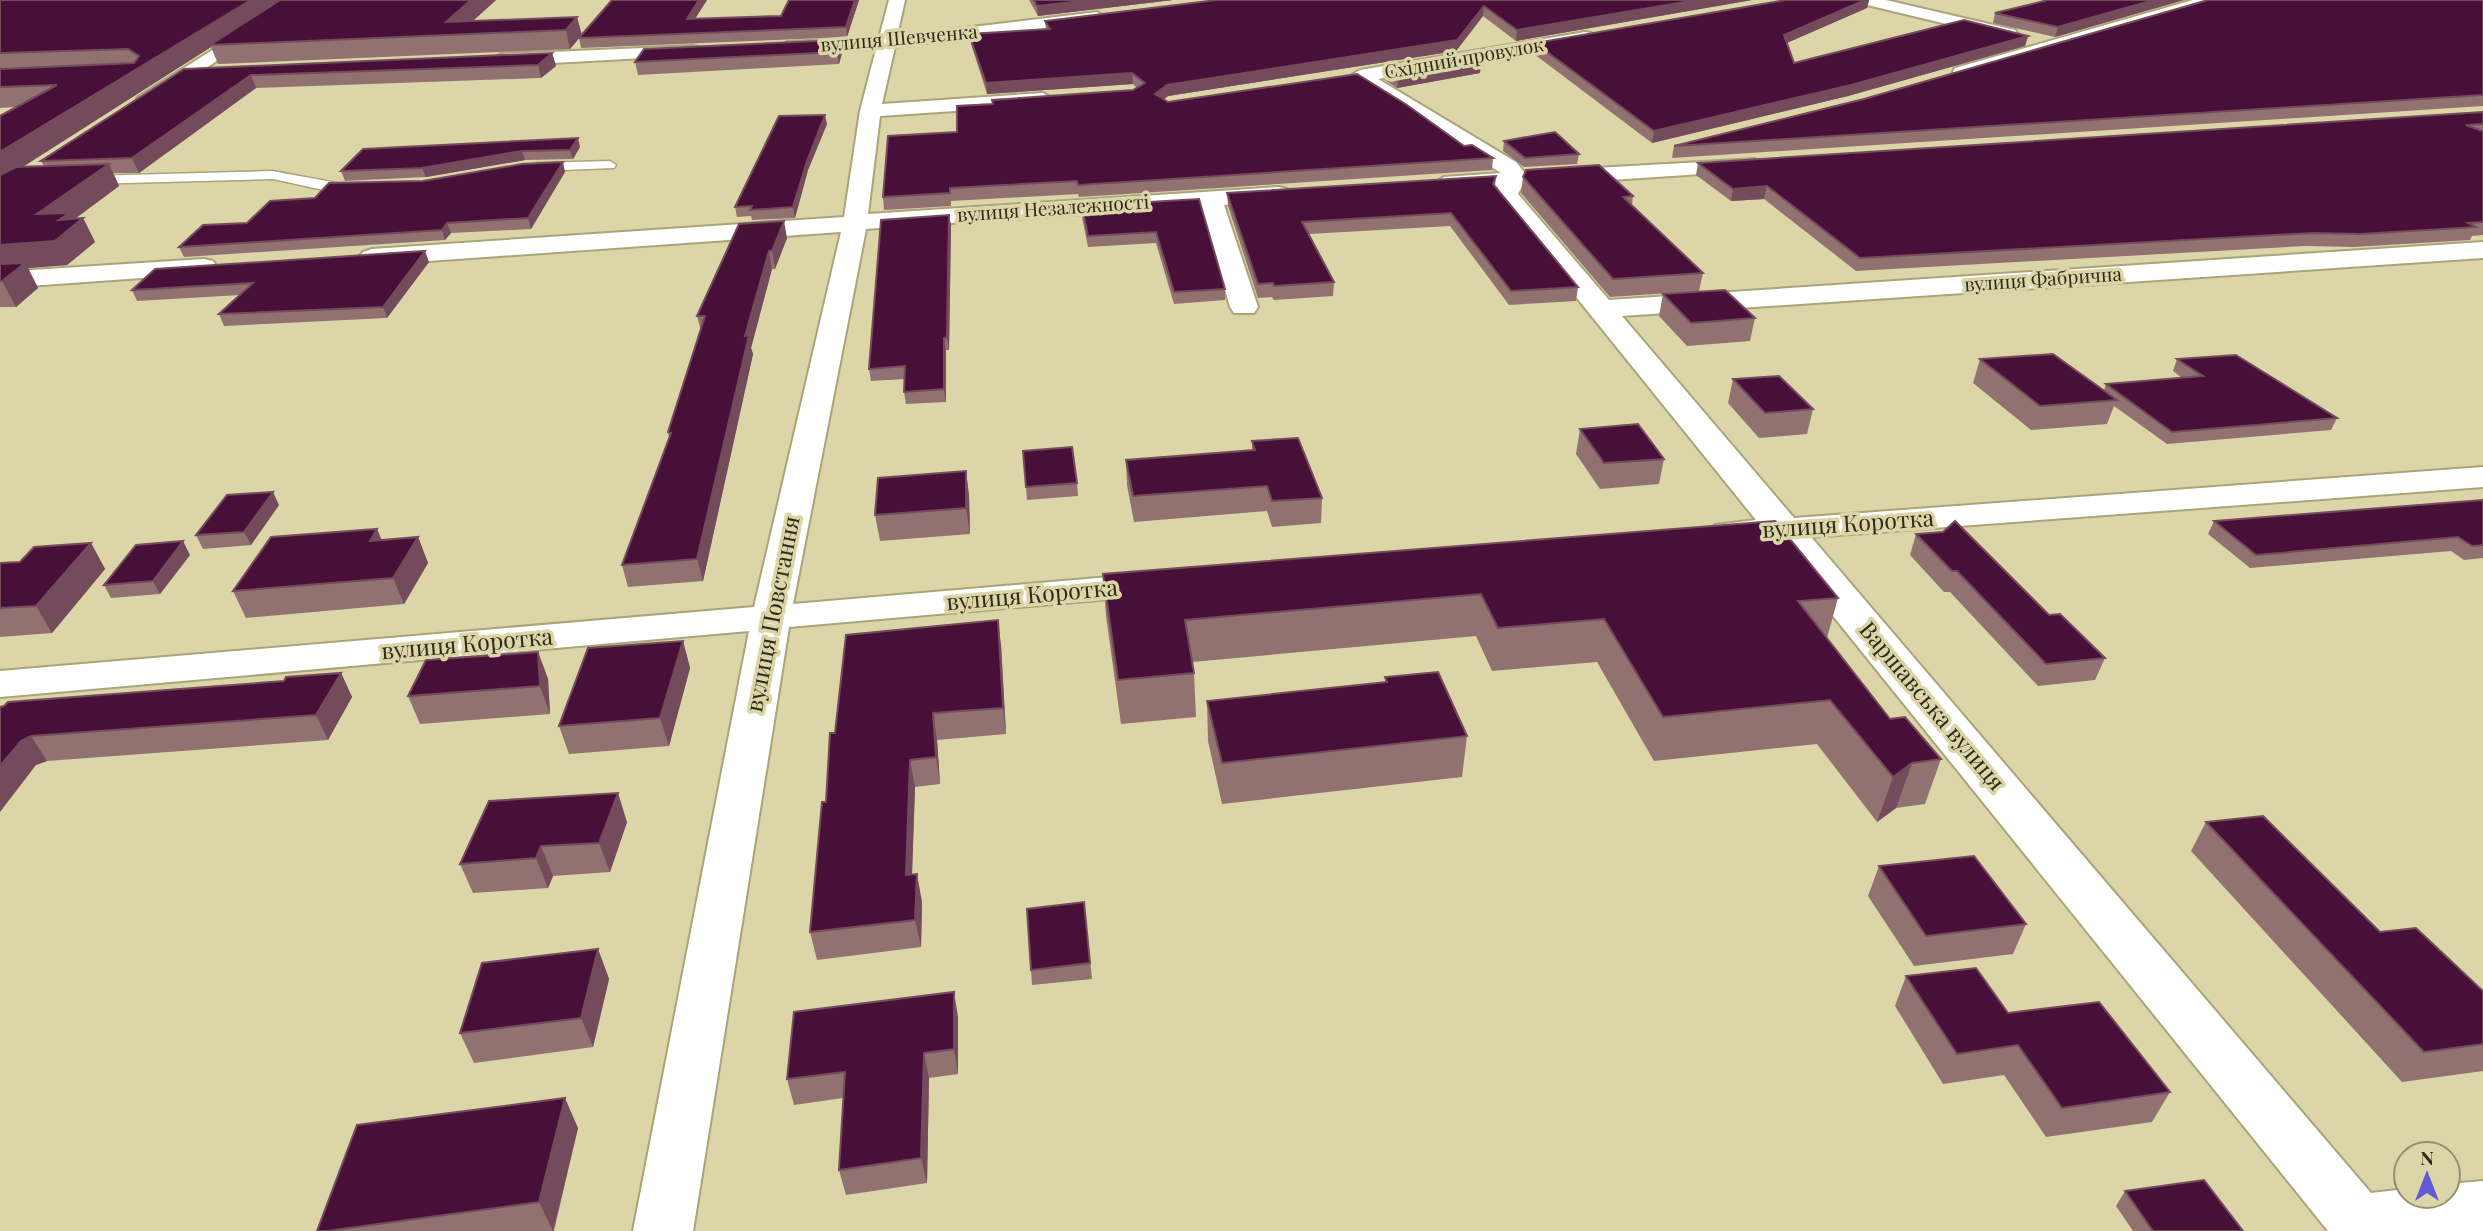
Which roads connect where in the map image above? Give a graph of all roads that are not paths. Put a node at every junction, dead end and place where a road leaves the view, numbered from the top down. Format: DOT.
graph roads {
  1 [pos="302,0"];
  2 [pos="897,0"];
  3 [pos="1864,0"];
  4 [pos="2211,0"];
  5 [pos="1114,15"];
  6 [pos="1606,33"];
  7 [pos="886,43"];
  8 [pos="2053,44"];
  9 [pos="762,48"];
  10 [pos="707,51"];
  11 [pos="487,60"];
  12 [pos="225,72"];
  13 [pos="184,74"];
  14 [pos="1947,76"];
  15 [pos="1064,98"];
  16 [pos="128,110"];
  17 [pos="870,111"];
  18 [pos="1670,149"];
  19 [pos="1775,162"];
  20 [pos="610,165"];
  21 [pos="525,167"];
  22 [pos="1511,180"];
  23 [pos="71,181"];
  24 [pos="1415,186"];
  25 [pos="365,187"];
  26 [pos="1306,192"];
  27 [pos="1210,198"];
  28 [pos="855,224"];
  29 [pos="2483,250"];
  30 [pos="348,258"];
  31 [pos="222,266"];
  32 [pos="0,280"];
  33 [pos="1244,307"];
  34 [pos="1604,309"];
  35 [pos="2483,477"];
  36 [pos="1785,528"];
  37 [pos="1688,537"];
  38 [pos="1188,581"];
  39 [pos="771,618"];
  40 [pos="0,684"];
  41 [pos="2483,1208"];
  42 [pos="2361,1226"];
  43 [pos="663,1231"];
  1 -- 13 [label="street"];
  2 -- 7 [label="street, вулиця Повстання"];
  3 -- 8 [label="street"];
  4 -- 8 [label="street"];
  5 -- 7 [label="street, вулиця Шевченка"];
  6 -- 22 [label="street, Східний провулок"];
  7 -- 9 [label="street, вулиця Шевченка"];
  7 -- 17 [label="street, вулиця Повстання"];
  8 -- 14 [label="street"];
  10 -- 11 [label="street"];
  12 -- 13 [label="street"];
  13 -- 16 [label="street"];
  15 -- 17 [label="street"];
  17 -- 28 [label="street, вулиця Повстання"];
  18 -- 22 [label="street"];
  19 -- 22 [label="street"];
  20 -- 21 [label="lane"];
  22 -- 24 [label="street"];
  22 -- 34 [label="street, Варшавська вулиця"];
  23 -- 25 [label="lane"];
  26 -- 27 [label="street, вулиця Незалежності"];
  27 -- 28 [label="street, вулиця Незалежності"];
  27 -- 33 [label="street"];
  28 -- 30 [label="street, вулиця Незалежності"];
  28 -- 39 [label="street, вулиця Повстання"];
  29 -- 34 [label="street, вулиця Фабрична"];
  31 -- 32 [label="street"];
  34 -- 36 [label="street, Варшавська вулиця"];
  35 -- 36 [label="street, вулиця Коротка"];
  36 -- 37 [label="street, вулиця Коротка"];
  36 -- 42 [label="street, Варшавська вулиця"];
  38 -- 39 [label="street, вулиця Коротка"];
  39 -- 40 [label="street, вулиця Коротка"];
  39 -- 43 [label="street, вулиця Повстання"];
  41 -- 42 [label="street"];
}
